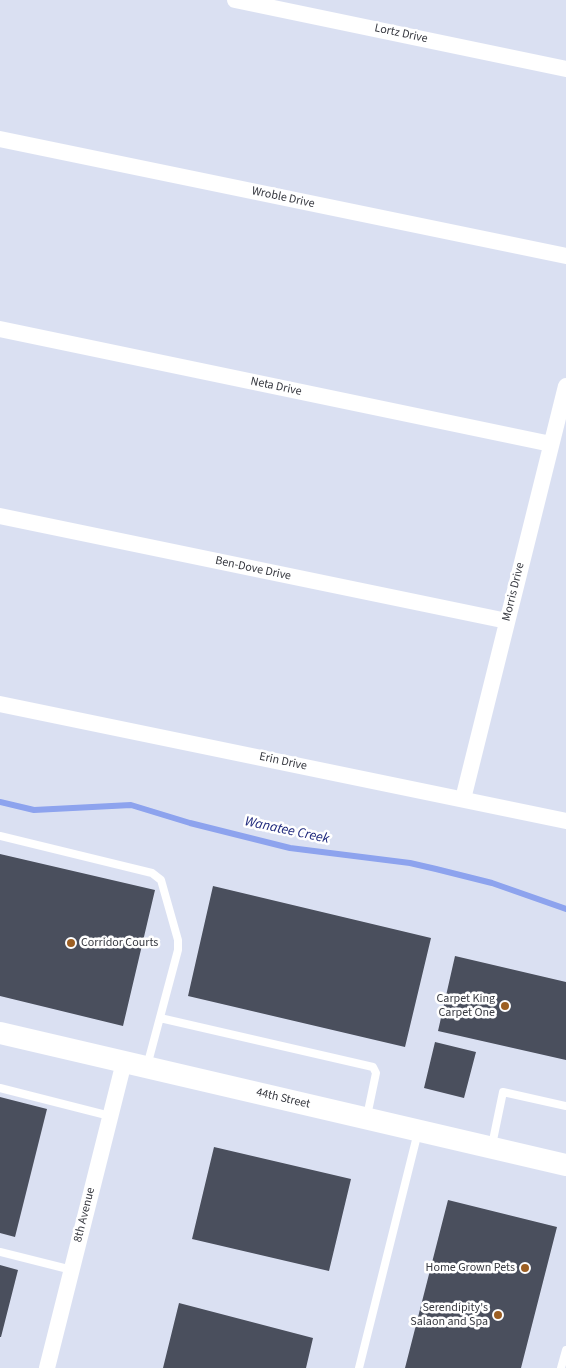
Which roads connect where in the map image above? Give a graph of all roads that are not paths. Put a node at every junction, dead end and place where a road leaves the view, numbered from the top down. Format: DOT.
graph roads {
  1 [pos="235,0"];
  2 [pos="566,69"];
  3 [pos="0,140"];
  4 [pos="566,256"];
  5 [pos="0,329"];
  6 [pos="566,386"];
  7 [pos="551,444"];
  8 [pos="0,516"];
  9 [pos="507,621"];
  10 [pos="0,704"];
  11 [pos="463,798"];
  12 [pos="566,821"];
  13 [pos="0,836"];
  14 [pos="160,1018"];
  15 [pos="0,1033"];
  16 [pos="124,1062"];
  17 [pos="147,1068"];
  18 [pos="0,1088"];
  19 [pos="566,1106"];
  20 [pos="110,1116"];
  21 [pos="366,1118"];
  22 [pos="419,1131"];
  23 [pos="491,1147"];
  24 [pos="566,1165"];
  25 [pos="0,1252"];
  26 [pos="72,1270"];
  27 [pos="566,1350"];
  28 [pos="47,1368"];
  29 [pos="359,1368"];
  30 [pos="562,1368"];
  1 -- 2 [label="street, Lortz Drive"];
  3 -- 4 [label="street, Wroble Drive"];
  5 -- 7 [label="street, Neta Drive"];
  6 -- 7 [label="street, Morris Drive"];
  7 -- 9 [label="street, Morris Drive"];
  8 -- 9 [label="street, Ben-Dove Drive"];
  9 -- 11 [label="street, Morris Drive"];
  10 -- 11 [label="street, Erin Drive"];
  11 -- 12 [label="street, Erin Drive"];
  13 -- 14 [label="lane"];
  14 -- 17 [label="lane"];
  14 -- 21 [label="lane"];
  15 -- 16 [label="street, 44th Street"];
  16 -- 17 [label="street, 44th Street"];
  16 -- 20 [label="street, 8th Avenue"];
  17 -- 21 [label="street, 44th Street"];
  18 -- 20 [label="lane"];
  19 -- 23 [label="lane"];
  20 -- 26 [label="street, 8th Avenue"];
  21 -- 22 [label="street, 44th Street"];
  22 -- 23 [label="street, 44th Street"];
  22 -- 29 [label="lane"];
  23 -- 24 [label="street, 44th Street"];
  25 -- 26 [label="lane"];
  26 -- 28 [label="street, 8th Avenue"];
  27 -- 30 [label="lane"];
}
